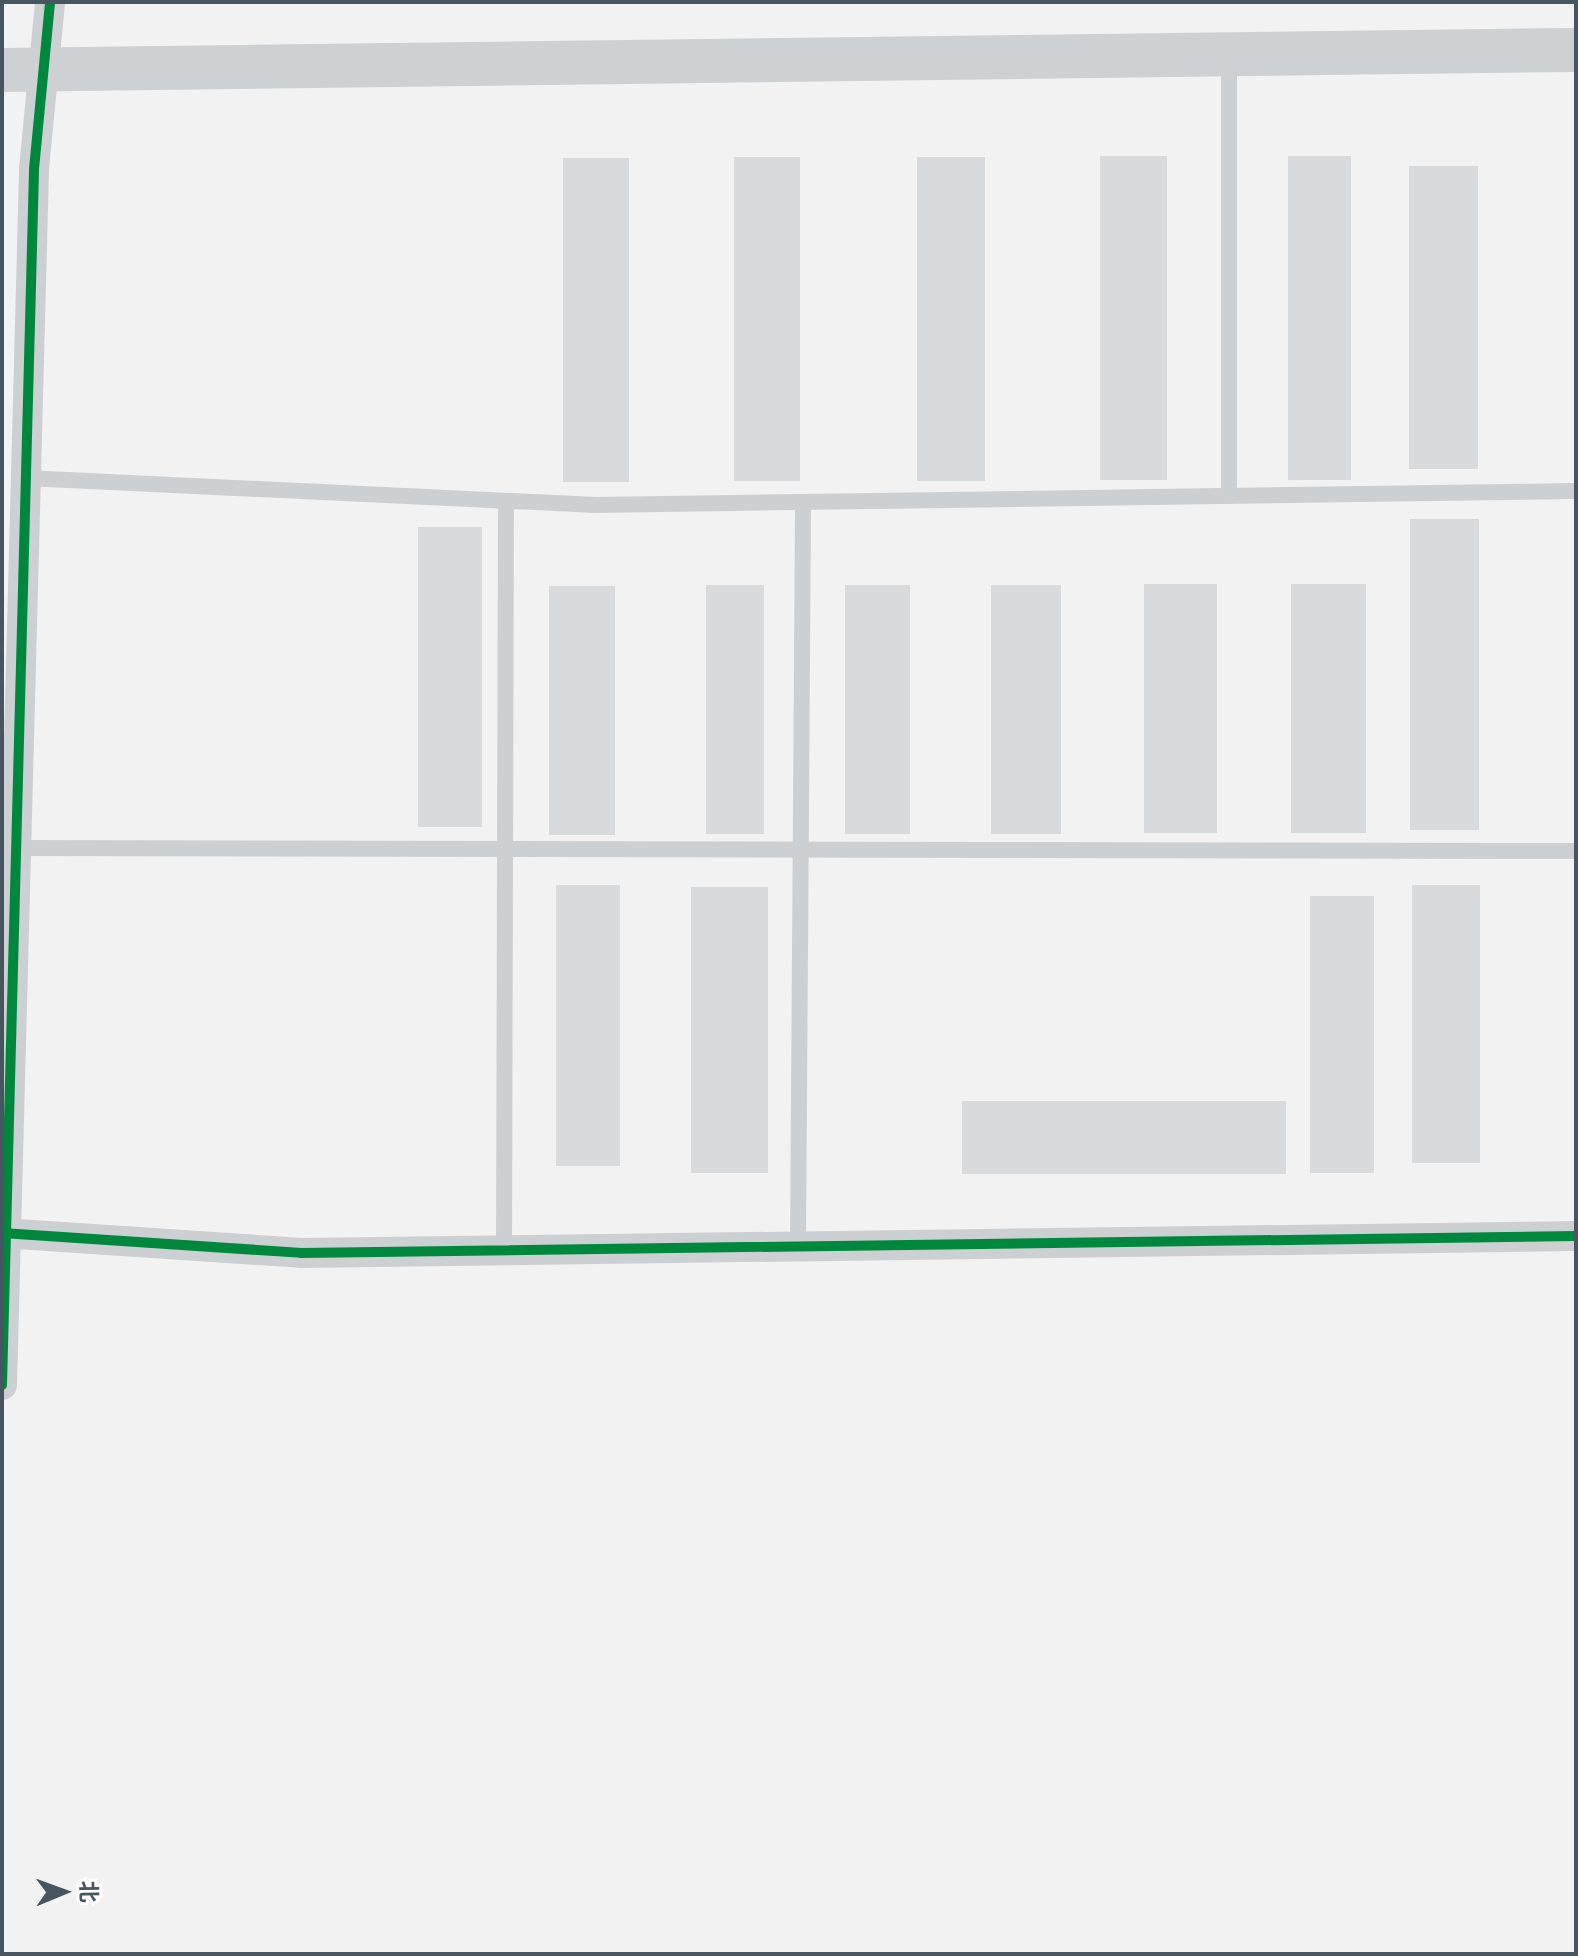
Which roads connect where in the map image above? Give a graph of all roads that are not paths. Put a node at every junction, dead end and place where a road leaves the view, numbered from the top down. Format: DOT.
graph roads {
  1 [pos="50,2"];
  2 [pos="1576,50"];
  3 [pos="1229,55"];
  4 [pos="23,70"];
  5 [pos="26,478"];
  6 [pos="1576,491"];
  7 [pos="1229,496"];
  8 [pos="506,501"];
  9 [pos="803,502"];
  10 [pos="16,848"];
  11 [pos="505,849"];
  12 [pos="800,849"];
  13 [pos="1576,851"];
  14 [pos="4,1233"];
  15 [pos="1576,1236"];
  16 [pos="798,1246"];
  17 [pos="504,1250"];
  18 [pos="2,1385"];
  1 -- 4 [label="street"];
  2 -- 3 [label="main road"];
  3 -- 4 [label="main road"];
  3 -- 7 [label="lane"];
  4 -- 5 [label="street"];
  5 -- 8 [label="lane"];
  5 -- 10 [label="street"];
  6 -- 7 [label="lane"];
  7 -- 9 [label="lane"];
  8 -- 9 [label="lane"];
  8 -- 11 [label="lane"];
  9 -- 12 [label="lane"];
  10 -- 11 [label="lane"];
  10 -- 14 [label="street"];
  11 -- 12 [label="lane"];
  11 -- 17 [label="lane"];
  12 -- 13 [label="lane"];
  12 -- 16 [label="lane"];
  14 -- 17 [label="street"];
  14 -- 18 [label="street"];
  15 -- 16 [label="street"];
  16 -- 17 [label="street"];
}
